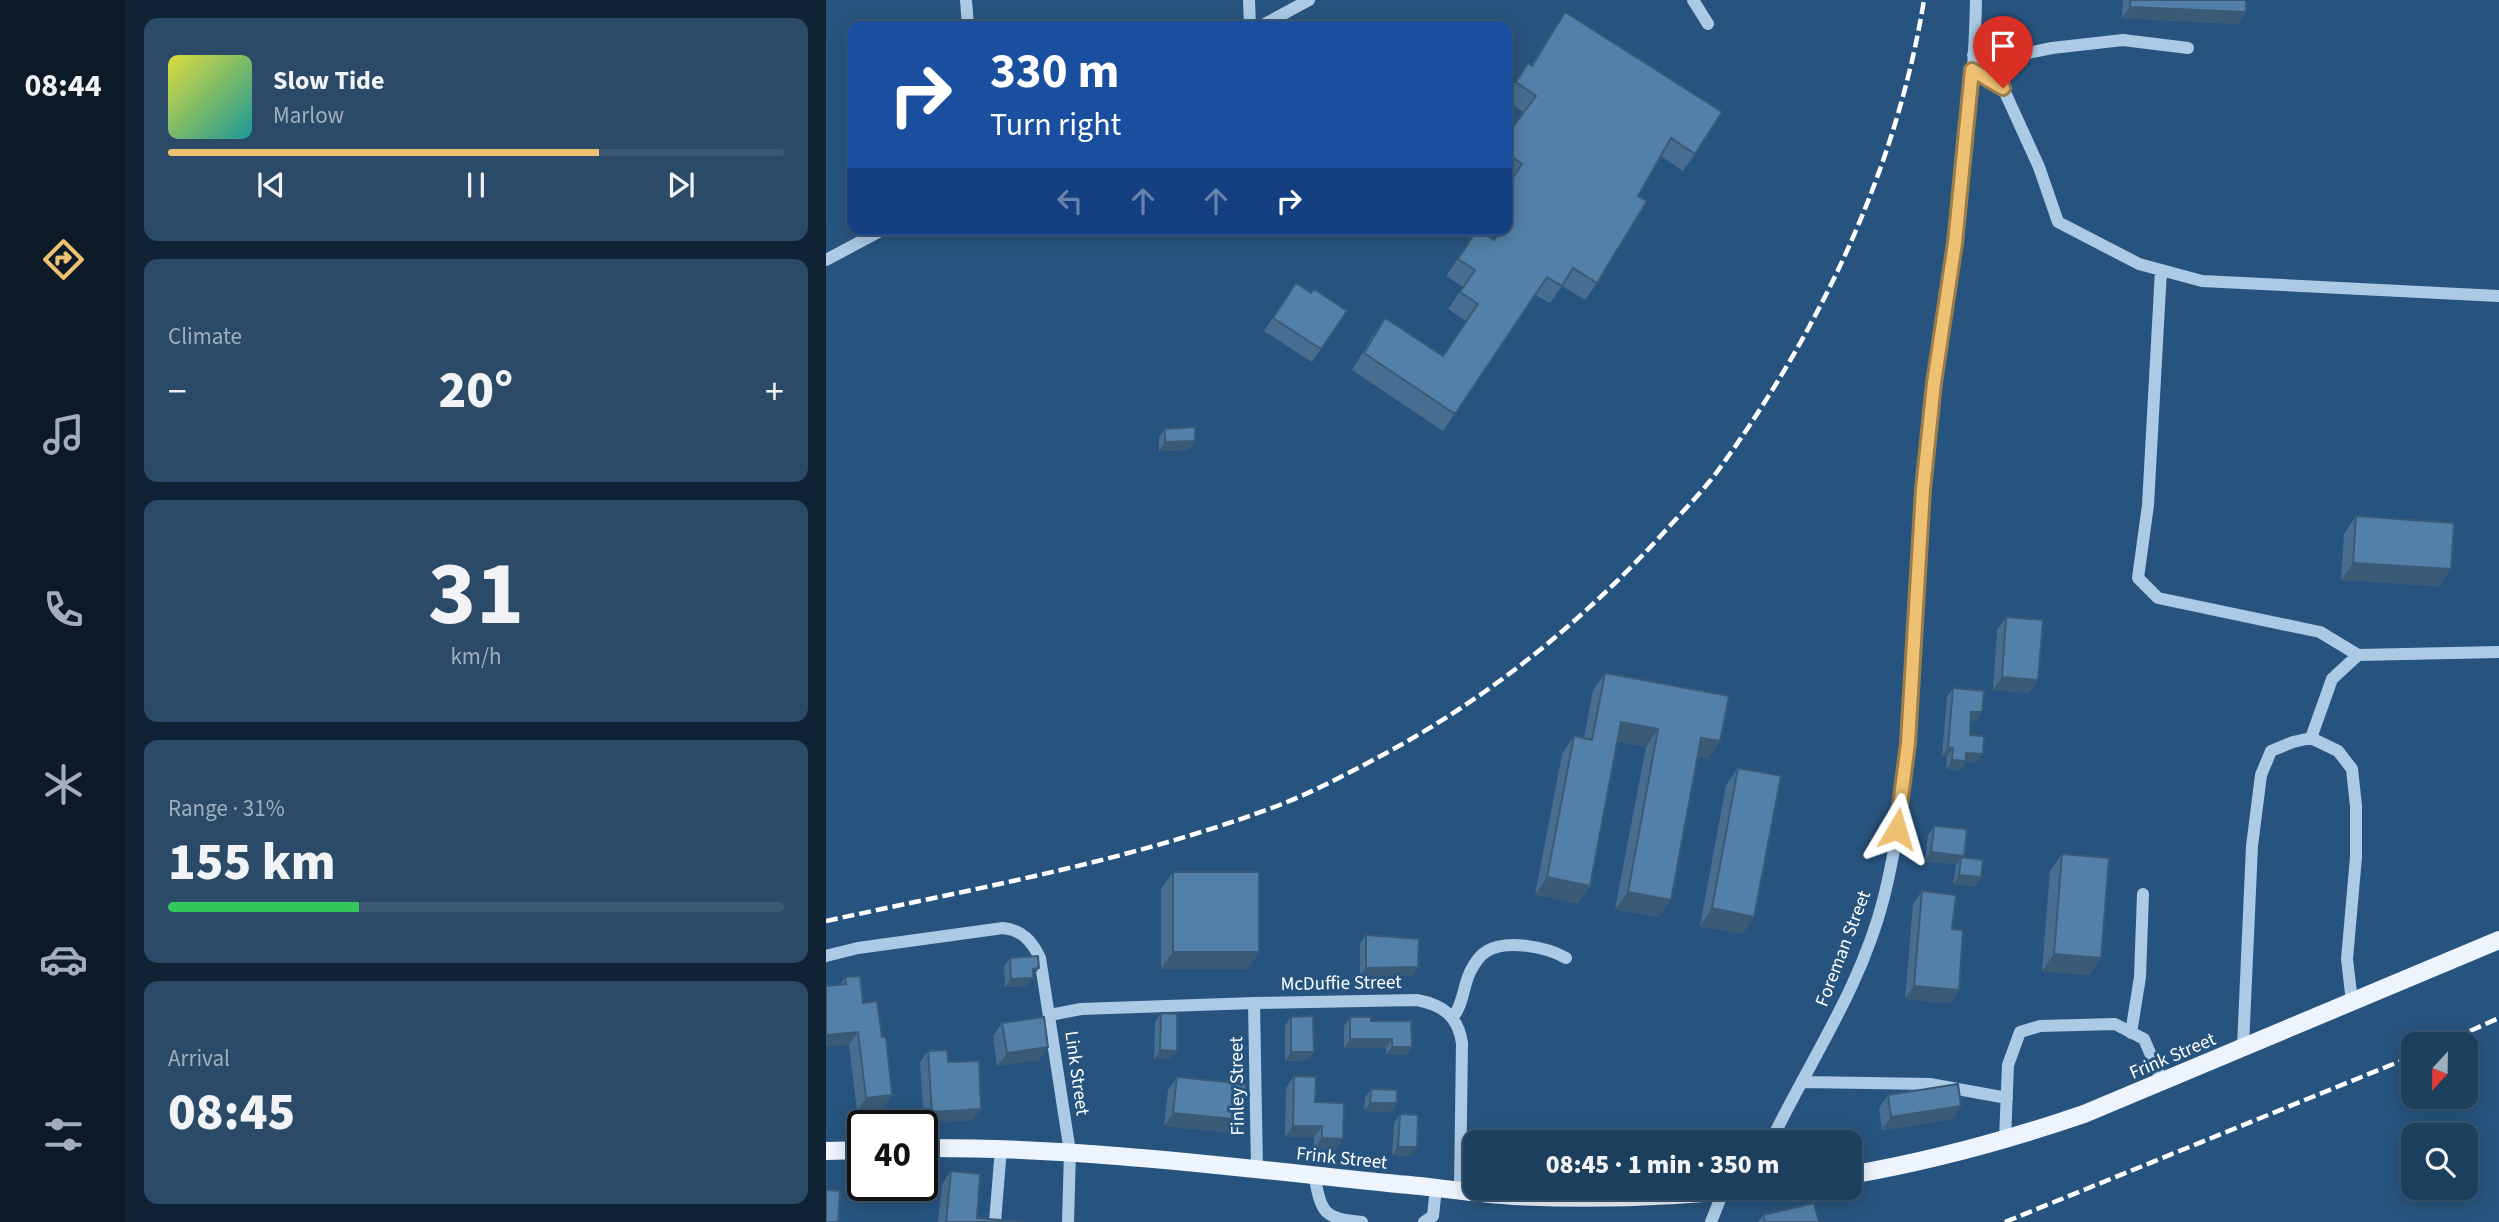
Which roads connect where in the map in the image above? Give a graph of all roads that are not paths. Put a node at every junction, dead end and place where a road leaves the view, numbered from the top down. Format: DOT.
graph roads {
  1 [pos="966,0"];
  2 [pos="1249,0"];
  3 [pos="1309,0"];
  4 [pos="1693,0"];
  5 [pos="1976,0"];
  6 [pos="968,21"];
  7 [pos="1250,21"];
  8 [pos="1270,21"];
  9 [pos="1708,24"];
  10 [pos="2188,48"];
  11 [pos="1973,55"];
  12 [pos="1972,70"];
  13 [pos="873,235"];
  14 [pos="826,260"];
  15 [pos="2161,270"];
  16 [pos="2499,296"];
  17 [pos="2499,652"];
  18 [pos="2358,655"];
  19 [pos="2311,738"];
  20 [pos="2143,894"];
  21 [pos="2499,940"];
  22 [pos="826,956"];
  23 [pos="1566,958"];
  24 [pos="2352,1002"];
  25 [pos="1254,1003"];
  26 [pos="1050,1015"];
  27 [pos="1454,1017"];
  28 [pos="2131,1032"];
  29 [pos="2243,1048"];
  30 [pos="2162,1081"];
  31 [pos="1803,1082"];
  32 [pos="2007,1098"];
  33 [pos="1777,1130"];
  34 [pos="2005,1139"];
  35 [pos="938,1148"];
  36 [pos="1001,1148"];
  37 [pos="847,1150"];
  38 [pos="826,1151"];
  39 [pos="1070,1152"];
  40 [pos="1257,1169"];
  41 [pos="1862,1173"];
  42 [pos="1314,1175"];
  43 [pos="1436,1188"];
  44 [pos="1460,1190"];
  45 [pos="1463,1190"];
  46 [pos="1720,1200"];
  47 [pos="995,1222"];
  48 [pos="1068,1222"];
  49 [pos="1362,1222"];
  50 [pos="1424,1222"];
  51 [pos="1712,1222"];
  1 -- 6 [label="street"];
  2 -- 7 [label="street"];
  3 -- 8 [label="street"];
  4 -- 9 [label="street"];
  5 -- 11 [label="street, Foreman Street"];
  10 -- 11 [label="street"];
  11 -- 12 [label="street, Foreman Street"];
  12 -- 15 [label="street"];
  12 -- 31 [label="street, Foreman Street"];
  13 -- 14 [label="street"];
  15 -- 16 [label="street"];
  15 -- 18 [label="street"];
  17 -- 18 [label="street"];
  18 -- 19 [label="street"];
  19 -- 24 [label="street"];
  19 -- 29 [label="street"];
  20 -- 28 [label="street"];
  21 -- 24 [label="main road, Frink Street"];
  22 -- 26 [label="street, Link Street"];
  23 -- 27 [label="street"];
  24 -- 29 [label="main road, Frink Street"];
  25 -- 26 [label="street, McDuffie Street"];
  25 -- 27 [label="street, McDuffie Street"];
  25 -- 40 [label="street, Finley Street"];
  26 -- 39 [label="street, Link Street"];
  27 -- 44 [label="street"];
  28 -- 30 [label="street"];
  28 -- 32 [label="street"];
  29 -- 30 [label="main road, Frink Street"];
  30 -- 34 [label="main road, Frink Street"];
  31 -- 32 [label="street"];
  31 -- 33 [label="street, Foreman Street"];
  32 -- 34 [label="street"];
  34 -- 41 [label="main road, Frink Street"];
  35 -- 36 [label="main road, Frink Street"];
  36 -- 39 [label="main road, Frink Street"];
  36 -- 47 [label="street"];
  37 -- 38 [label="main road"];
  39 -- 40 [label="main road, Frink Street"];
  39 -- 48 [label="street, Link Street"];
  40 -- 42 [label="main road, Frink Street"];
  42 -- 43 [label="main road, Frink Street"];
  42 -- 49 [label="street"];
  43 -- 44 [label="main road, Frink Street"];
  43 -- 50 [label="street"];
  44 -- 45 [label="main road, Frink Street"];
  46 -- 51 [label="street"];
}
